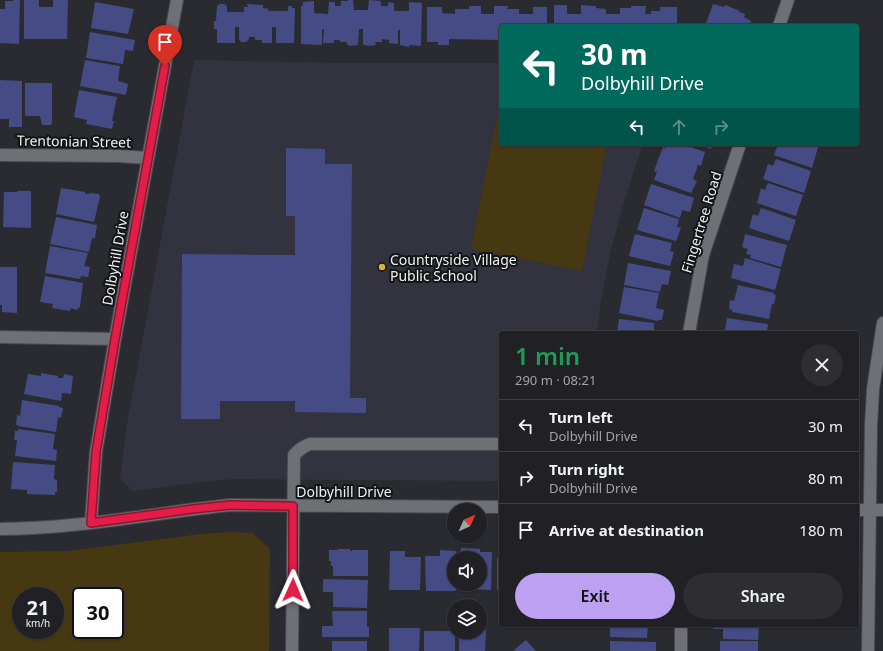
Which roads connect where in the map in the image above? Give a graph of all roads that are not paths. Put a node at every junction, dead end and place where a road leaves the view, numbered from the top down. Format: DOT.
graph roads {
  1 [pos="177,0"];
  2 [pos="788,0"];
  3 [pos="780,24"];
  4 [pos="739,146"];
  5 [pos="0,155"];
  6 [pos="148,158"];
  7 [pos="883,323"];
  8 [pos="689,331"];
  9 [pos="0,337"];
  10 [pos="115,339"];
  11 [pos="499,444"];
  12 [pos="293,506"];
  13 [pos="499,507"];
  14 [pos="863,510"];
  15 [pos="883,510"];
  16 [pos="91,523"];
  17 [pos="0,529"];
  18 [pos="682,627"];
  19 [pos="292,651"];
  20 [pos="681,651"];
  21 [pos="868,651"];
  1 -- 6 [label="street, Dolbyhill Drive"];
  2 -- 3 [label="street"];
  4 -- 8 [label="street, Fingertree Road"];
  5 -- 6 [label="street, Trentonian Street"];
  6 -- 10 [label="street, Dolbyhill Drive"];
  7 -- 14 [label="street"];
  9 -- 10 [label="street"];
  10 -- 16 [label="street, Dolbyhill Drive"];
  11 -- 12 [label="street"];
  12 -- 13 [label="street, Dolbyhill Drive"];
  12 -- 16 [label="street, Dolbyhill Drive"];
  12 -- 19 [label="street"];
  14 -- 15 [label="street"];
  14 -- 21 [label="street"];
  16 -- 17 [label="street, Dolbyhill Drive"];
  18 -- 20 [label="street"];
}
